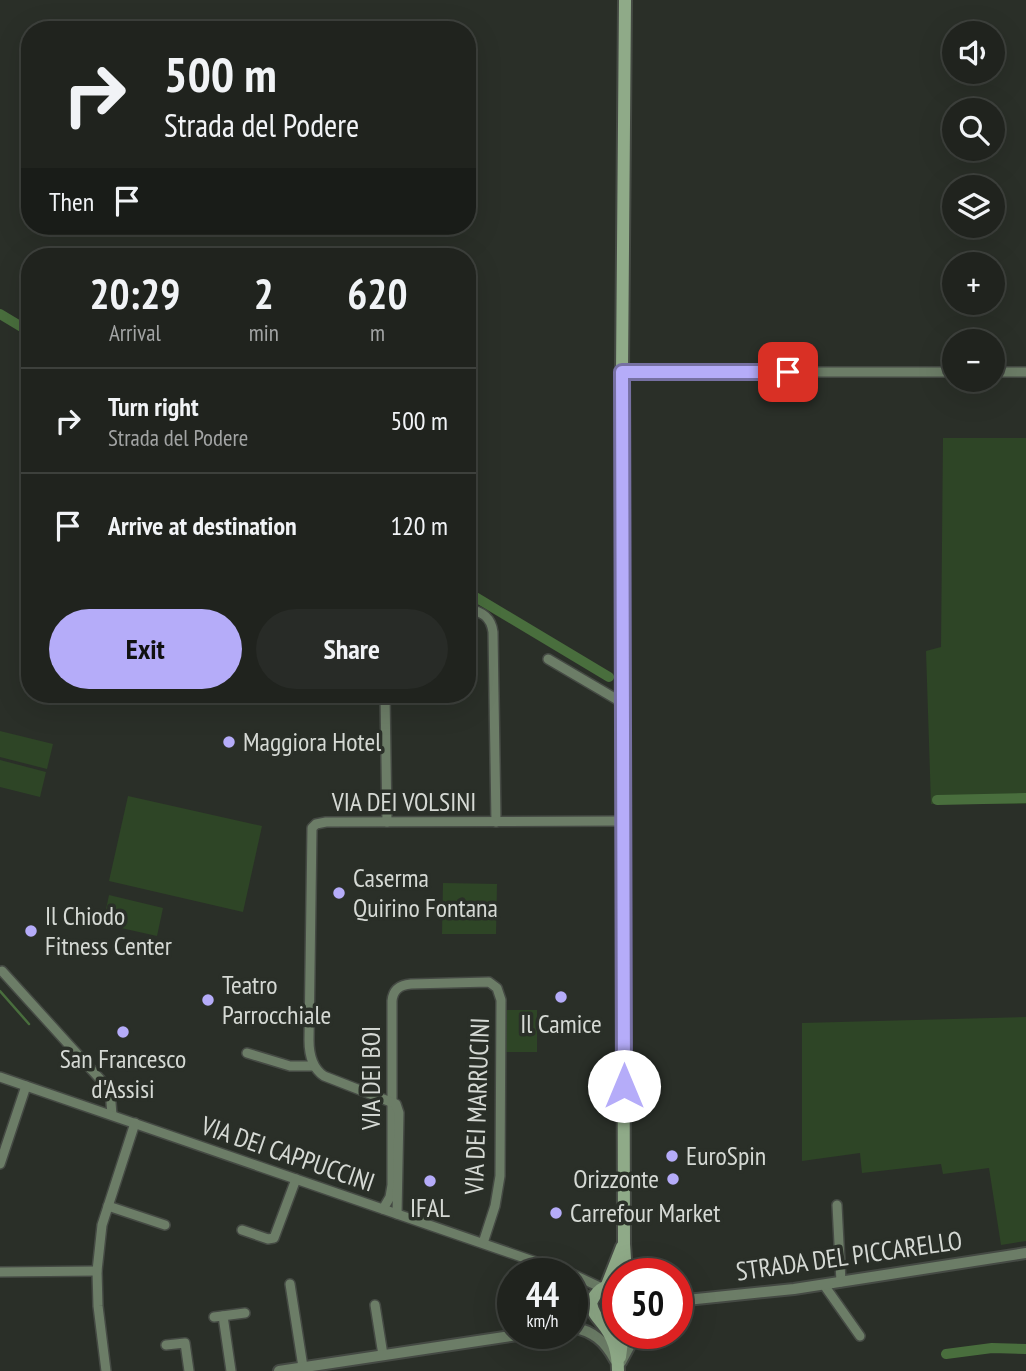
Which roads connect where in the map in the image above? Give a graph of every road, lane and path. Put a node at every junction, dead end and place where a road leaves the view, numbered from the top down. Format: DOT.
graph roads {
  1 [pos="625,0"];
  2 [pos="622,372"];
  3 [pos="942,372"];
  4 [pos="1005,372"];
  5 [pos="1026,372"];
  6 [pos="476,612"];
  7 [pos="548,659"];
  8 [pos="385,703"];
  9 [pos="623,703"];
  10 [pos="623,821"];
  11 [pos="387,822"];
  12 [pos="496,822"];
  13 [pos="2,971"];
  14 [pos="397,989"];
  15 [pos="247,1053"];
  16 [pos="314,1066"];
  17 [pos="0,1077"];
  18 [pos="26,1086"];
  19 [pos="395,1104"];
  20 [pos="112,1115"];
  21 [pos="135,1123"];
  22 [pos="0,1164"];
  23 [pos="296,1179"];
  24 [pos="836,1205"];
  25 [pos="108,1206"];
  26 [pos="383,1209"];
  27 [pos="397,1214"];
  28 [pos="165,1225"];
  29 [pos="243,1230"];
  30 [pos="483,1243"];
  31 [pos="624,1244"];
  32 [pos="1026,1253"];
  33 [pos="523,1258"];
  34 [pos="619,1258"];
  35 [pos="626,1258"];
  36 [pos="97,1271"];
  37 [pos="0,1272"];
  38 [pos="841,1282"];
  39 [pos="290,1284"];
  40 [pos="824,1285"];
  41 [pos="602,1289"];
  42 [pos="588,1299"];
  43 [pos="693,1300"];
  44 [pos="591,1303"];
  45 [pos="376,1305"];
  46 [pos="588,1305"];
  47 [pos="245,1313"];
  48 [pos="601,1322"];
  49 [pos="588,1324"];
  50 [pos="588,1331"];
  51 [pos="860,1336"];
  52 [pos="497,1338"];
  53 [pos="166,1345"];
  54 [pos="622,1349"];
  55 [pos="628,1349"];
  56 [pos="383,1355"];
  57 [pos="340,1366"];
  58 [pos="303,1367"];
  59 [pos="618,1370"];
  60 [pos="106,1371"];
  61 [pos="190,1371"];
  62 [pos="231,1371"];
  63 [pos="279,1371"];
  1 -- 2 [label="main road"];
  2 -- 3 [label="street"];
  2 -- 9 [label="main road"];
  4 -- 5 [label="street"];
  6 -- 12 [label="street"];
  7 -- 9 [label="street"];
  8 -- 11 [label="street"];
  9 -- 10 [label="main road"];
  10 -- 12 [label="street, VIA DEI VOLSINI"];
  10 -- 31 [label="main road"];
  11 -- 12 [label="street, VIA DEI VOLSINI"];
  11 -- 16 [label="street, VIA DEI VOLSINI"];
  13 -- 20 [label="street"];
  14 -- 19 [label="street, VIA DEI BOI"];
  14 -- 30 [label="street, VIA DEI MARRUCINI"];
  15 -- 16 [label="street"];
  16 -- 19 [label="street"];
  17 -- 18 [label="street, VIA DEI CAPPUCCINI"];
  18 -- 20 [label="street, VIA DEI CAPPUCCINI"];
  18 -- 22 [label="street"];
  19 -- 26 [label="street, VIA DEI BOI"];
  19 -- 27 [label="street, VIA DEI BOI"];
  20 -- 21 [label="street, VIA DEI CAPPUCCINI"];
  21 -- 23 [label="street, VIA DEI CAPPUCCINI"];
  21 -- 25 [label="street"];
  23 -- 26 [label="street, VIA DEI CAPPUCCINI"];
  23 -- 29 [label="street"];
  24 -- 38 [label="street"];
  25 -- 28 [label="street"];
  25 -- 36 [label="street"];
  26 -- 27 [label="street, VIA DEI CAPPUCCINI"];
  27 -- 30 [label="street, VIA DEI CAPPUCCINI"];
  30 -- 33 [label="street, VIA DEI CAPPUCCINI"];
  31 -- 34 [label="main road"];
  31 -- 35 [label="main road"];
  32 -- 38 [label="street, STRADA DEL PICCARELLO"];
  36 -- 37 [label="street"];
  36 -- 60 [label="street"];
  38 -- 40 [label="street, STRADA DEL PICCARELLO"];
  39 -- 58 [label="street"];
  40 -- 43 [label="street, STRADA DEL PICCARELLO"];
  40 -- 51 [label="street"];
  41 -- 44 [label="main road"];
  42 -- 44 [label="street"];
  44 -- 46 [label="street"];
  44 -- 48 [label="main road"];
  45 -- 56 [label="street"];
  47 -- 62 [label="street"];
  48 -- 49 [label="street"];
  48 -- 59 [label="main road"];
  50 -- 59 [label="street"];
  52 -- 56 [label="street"];
  53 -- 61 [label="street"];
  54 -- 59 [label="main road"];
  55 -- 59 [label="street"];
  56 -- 57 [label="street"];
  57 -- 58 [label="street"];
  58 -- 63 [label="street"];
}
